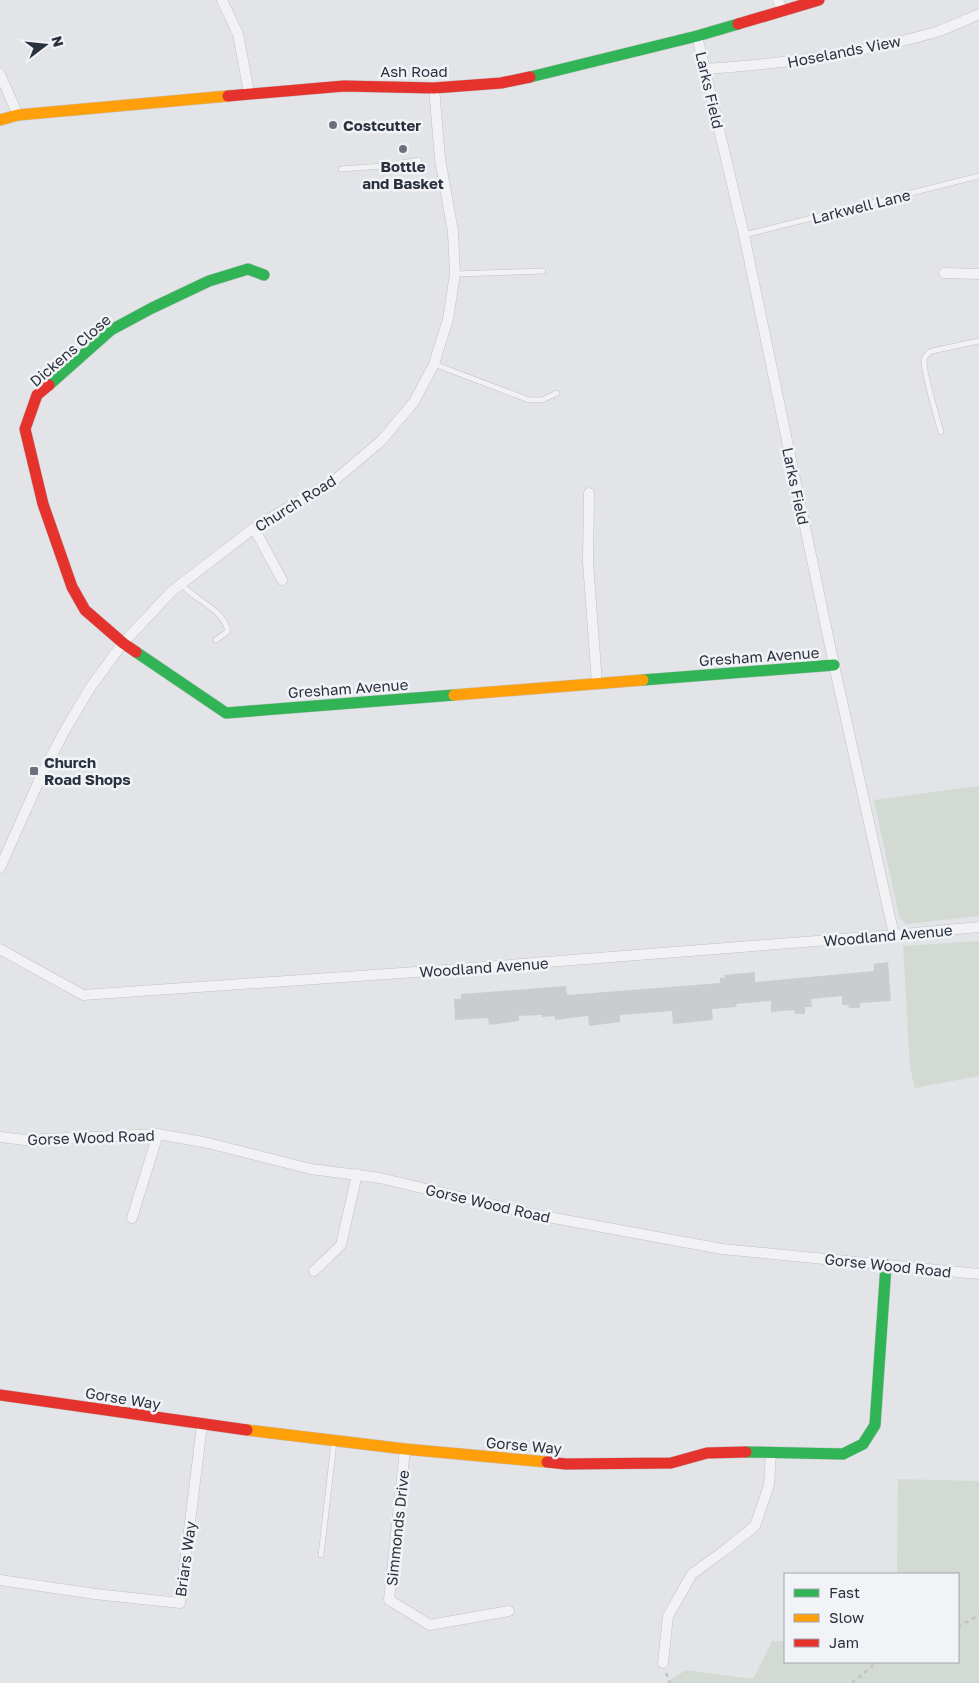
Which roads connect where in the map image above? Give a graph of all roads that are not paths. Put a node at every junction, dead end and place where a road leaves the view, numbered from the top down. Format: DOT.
graph roads {
  1 [pos="222,0"];
  2 [pos="819,0"];
  3 [pos="780,5"];
  4 [pos="979,14"];
  5 [pos="697,36"];
  6 [pos="705,69"];
  7 [pos="0,74"];
  8 [pos="434,88"];
  9 [pos="249,93"];
  10 [pos="18,115"];
  11 [pos="0,120"];
  12 [pos="419,160"];
  13 [pos="341,169"];
  14 [pos="979,176"];
  15 [pos="744,235"];
  16 [pos="543,271"];
  17 [pos="944,273"];
  18 [pos="455,274"];
  19 [pos="979,274"];
  20 [pos="264,275"];
  21 [pos="979,341"];
  22 [pos="434,364"];
  23 [pos="557,393"];
  24 [pos="941,432"];
  25 [pos="589,493"];
  26 [pos="254,528"];
  27 [pos="282,580"];
  28 [pos="181,584"];
  29 [pos="216,640"];
  30 [pos="123,643"];
  31 [pos="834,665"];
  32 [pos="597,684"];
  33 [pos="1,865"];
  34 [pos="979,927"];
  35 [pos="894,936"];
  36 [pos="0,949"];
  37 [pos="158,1134"];
  38 [pos="0,1137"];
  39 [pos="357,1174"];
  40 [pos="132,1218"];
  41 [pos="886,1265"];
  42 [pos="314,1271"];
  43 [pos="979,1274"];
  44 [pos="0,1395"];
  45 [pos="202,1426"];
  46 [pos="334,1441"];
  47 [pos="405,1449"];
  48 [pos="771,1452"];
  49 [pos="320,1555"];
  50 [pos="0,1580"];
  51 [pos="509,1610"];
  52 [pos="663,1663"];
  1 -- 9 [label="street"];
  2 -- 3 [label="street, Ash Road"];
  3 -- 5 [label="street, Ash Road"];
  4 -- 6 [label="street, Hoselands View"];
  5 -- 6 [label="street, Larks Field"];
  5 -- 8 [label="street, Ash Road"];
  6 -- 15 [label="street, Larks Field"];
  7 -- 10 [label="street"];
  8 -- 9 [label="street, Ash Road"];
  8 -- 18 [label="street, Church Road"];
  9 -- 10 [label="street, Ash Road"];
  10 -- 11 [label="street, Ash Road"];
  12 -- 13 [label="lane"];
  14 -- 15 [label="lane, Larkwell Lane"];
  15 -- 31 [label="street, Larks Field"];
  16 -- 18 [label="lane"];
  17 -- 19 [label="street"];
  18 -- 22 [label="street, Church Road"];
  20 -- 30 [label="street, Dickens Close"];
  21 -- 24 [label="lane"];
  22 -- 23 [label="lane"];
  22 -- 26 [label="street, Church Road"];
  25 -- 32 [label="street"];
  26 -- 27 [label="street"];
  26 -- 28 [label="street, Church Road"];
  28 -- 29 [label="lane"];
  28 -- 30 [label="street, Church Road"];
  30 -- 32 [label="street, Gresham Avenue"];
  30 -- 33 [label="street, Church Road"];
  31 -- 32 [label="street, Gresham Avenue"];
  31 -- 35 [label="street, Larks Field"];
  34 -- 35 [label="street, Woodland Avenue"];
  35 -- 36 [label="street, Woodland Avenue"];
  37 -- 38 [label="street, Gorse Wood Road"];
  37 -- 39 [label="street, Gorse Wood Road"];
  37 -- 40 [label="street"];
  39 -- 41 [label="street, Gorse Wood Road"];
  39 -- 42 [label="street"];
  41 -- 43 [label="street, Gorse Wood Road"];
  41 -- 48 [label="street, Gorse Way"];
  44 -- 45 [label="street, Gorse Way"];
  45 -- 46 [label="street, Gorse Way"];
  45 -- 50 [label="street, Briars Way"];
  46 -- 47 [label="street, Gorse Way"];
  46 -- 49 [label="lane"];
  47 -- 48 [label="street, Gorse Way"];
  47 -- 51 [label="street, Simmonds Drive"];
  48 -- 52 [label="street"];
}
